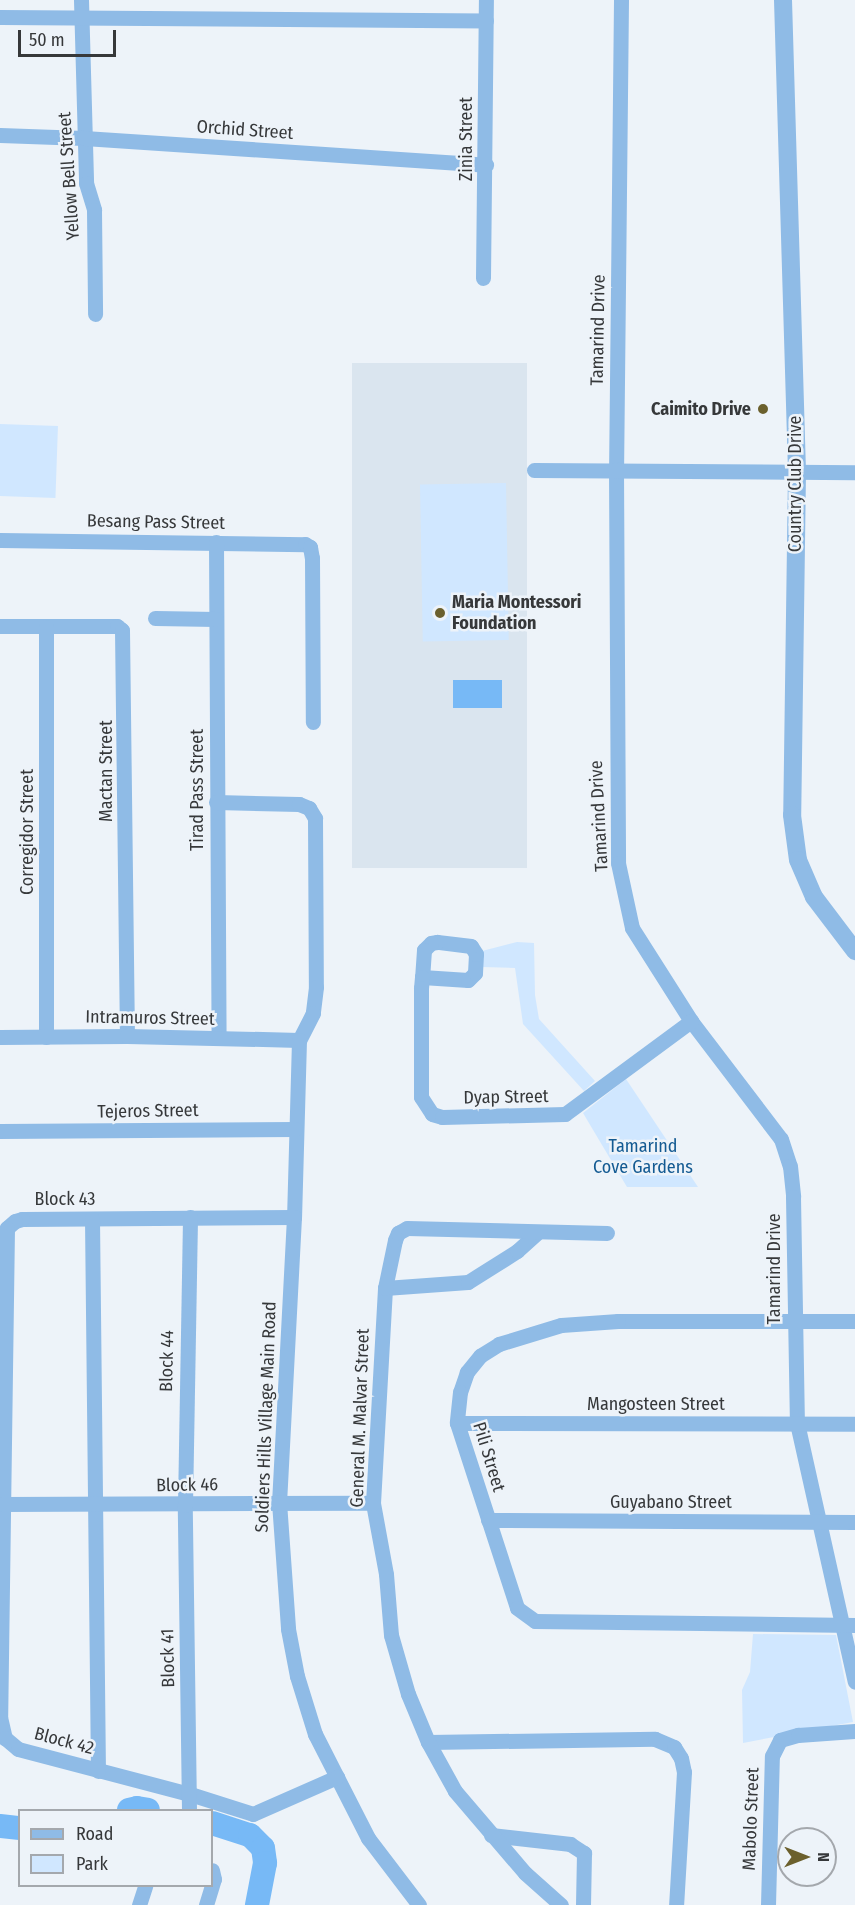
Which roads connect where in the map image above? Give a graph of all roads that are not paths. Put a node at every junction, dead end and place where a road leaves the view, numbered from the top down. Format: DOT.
graph roads {
  1 [pos="81,0"];
  2 [pos="486,0"];
  3 [pos="621,0"];
  4 [pos="783,0"];
  5 [pos="0,17"];
  6 [pos="81,18"];
  7 [pos="486,20"];
  8 [pos="0,135"];
  9 [pos="84,138"];
  10 [pos="486,165"];
  11 [pos="483,278"];
  12 [pos="94,314"];
  13 [pos="616,469"];
  14 [pos="534,470"];
  15 [pos="797,472"];
  16 [pos="855,472"];
  17 [pos="0,540"];
  18 [pos="216,542"];
  19 [pos="155,618"];
  20 [pos="216,619"];
  21 [pos="0,626"];
  22 [pos="46,627"];
  23 [pos="313,722"];
  24 [pos="216,802"];
  25 [pos="855,951"];
  26 [pos="422,977"];
  27 [pos="691,1021"];
  28 [pos="127,1036"];
  29 [pos="46,1037"];
  30 [pos="0,1038"];
  31 [pos="219,1038"];
  32 [pos="299,1040"];
  33 [pos="295,1129"];
  34 [pos="0,1131"];
  35 [pos="190,1217"];
  36 [pos="294,1217"];
  37 [pos="92,1219"];
  38 [pos="538,1232"];
  39 [pos="607,1233"];
  40 [pos="385,1288"];
  41 [pos="793,1319"];
  42 [pos="855,1321"];
  43 [pos="457,1423"];
  44 [pos="797,1424"];
  45 [pos="855,1424"];
  46 [pos="279,1502"];
  47 [pos="373,1503"];
  48 [pos="2,1504"];
  49 [pos="184,1505"];
  50 [pos="95,1506"];
  51 [pos="488,1520"];
  52 [pos="820,1522"];
  53 [pos="855,1522"];
  54 [pos="849,1625"];
  55 [pos="855,1682"];
  56 [pos="855,1731"];
  57 [pos="428,1742"];
  58 [pos="98,1771"];
  59 [pos="337,1777"];
  60 [pos="190,1794"];
  61 [pos="189,1809"];
  62 [pos="491,1835"];
  63 [pos="145,1887"];
  64 [pos="212,1887"];
  65 [pos="139,1905"];
  66 [pos="206,1905"];
  67 [pos="419,1905"];
  68 [pos="561,1905"];
  69 [pos="583,1905"];
  70 [pos="676,1905"];
  71 [pos="768,1905"];
  1 -- 6 [label="street, Yellow Bell Street"];
  2 -- 7 [label="street, Zinia Street"];
  3 -- 13 [label="street, Tamarind Drive"];
  4 -- 15 [label="street, Country Club Drive"];
  5 -- 6 [label="street"];
  6 -- 7 [label="street"];
  6 -- 9 [label="street, Yellow Bell Street"];
  7 -- 10 [label="street, Zinia Street"];
  8 -- 9 [label="street, Orchid Street"];
  9 -- 10 [label="street, Orchid Street"];
  9 -- 12 [label="street, Yellow Bell Street"];
  10 -- 11 [label="street, Zinia Street"];
  13 -- 14 [label="street"];
  13 -- 15 [label="street"];
  13 -- 27 [label="street, Tamarind Drive"];
  15 -- 16 [label="street"];
  15 -- 25 [label="street, Country Club Drive"];
  17 -- 18 [label="street, Besang Pass Street"];
  18 -- 20 [label="street, Tirad Pass Street"];
  18 -- 23 [label="street, Besang Pass Street"];
  19 -- 20 [label="street"];
  20 -- 24 [label="street, Tirad Pass Street"];
  21 -- 22 [label="street, Mactan Street"];
  22 -- 28 [label="street, Mactan Street"];
  22 -- 29 [label="street, Corregidor Street"];
  24 -- 31 [label="street, Tirad Pass Street"];
  24 -- 32 [label="street"];
  26 -- 27 [label="street, Dyap Street"];
  27 -- 41 [label="street, Tamarind Drive"];
  28 -- 29 [label="street, Intramuros Street"];
  28 -- 31 [label="street, Intramuros Street"];
  29 -- 30 [label="street, Intramuros Street"];
  31 -- 32 [label="street, Intramuros Street"];
  32 -- 33 [label="street, Soldiers Hills Village Main Road"];
  33 -- 34 [label="street, Tejeros Street"];
  33 -- 36 [label="street, Soldiers Hills Village Main Road"];
  35 -- 36 [label="street, Block 43"];
  35 -- 37 [label="street, Block 43"];
  35 -- 49 [label="street, Block 44"];
  36 -- 46 [label="street, Soldiers Hills Village Main Road"];
  37 -- 48 [label="street, Block 43"];
  37 -- 50 [label="street"];
  38 -- 39 [label="street, General M. Malvar Street"];
  38 -- 40 [label="street"];
  38 -- 40 [label="street, General M. Malvar Street"];
  40 -- 47 [label="street, General M. Malvar Street"];
  41 -- 42 [label="street, Pili Street"];
  41 -- 43 [label="street, Pili Street"];
  41 -- 44 [label="street, Tamarind Drive"];
  43 -- 44 [label="street, Mangosteen Street"];
  43 -- 51 [label="street, Pili Street"];
  44 -- 45 [label="street, Mangosteen Street"];
  44 -- 52 [label="street, Tamarind Drive"];
  46 -- 47 [label="street, Block 46"];
  46 -- 49 [label="street, Block 46"];
  46 -- 59 [label="street, Soldiers Hills Village Main Road"];
  47 -- 57 [label="street, General M. Malvar Street"];
  48 -- 50 [label="street, Block 46"];
  48 -- 58 [label="street, Block 42"];
  49 -- 50 [label="street, Block 46"];
  49 -- 60 [label="street, Block 41"];
  50 -- 58 [label="street"];
  51 -- 52 [label="street, Guyabano Street"];
  51 -- 54 [label="street, Pili Street"];
  52 -- 53 [label="street, Guyabano Street"];
  52 -- 54 [label="street, Tamarind Drive"];
  54 -- 55 [label="street, Tamarind Drive"];
  56 -- 71 [label="street, Mabolo Street"];
  57 -- 62 [label="street, General M. Malvar Street"];
  57 -- 70 [label="street"];
  58 -- 60 [label="street, Block 42"];
  59 -- 60 [label="street, Block 42"];
  59 -- 67 [label="street, Soldiers Hills Village Main Road"];
  60 -- 61 [label="street, Block 41"];
  62 -- 68 [label="street, General M. Malvar Street"];
  62 -- 69 [label="street"];
  63 -- 65 [label="street"];
  64 -- 66 [label="street"];
}
